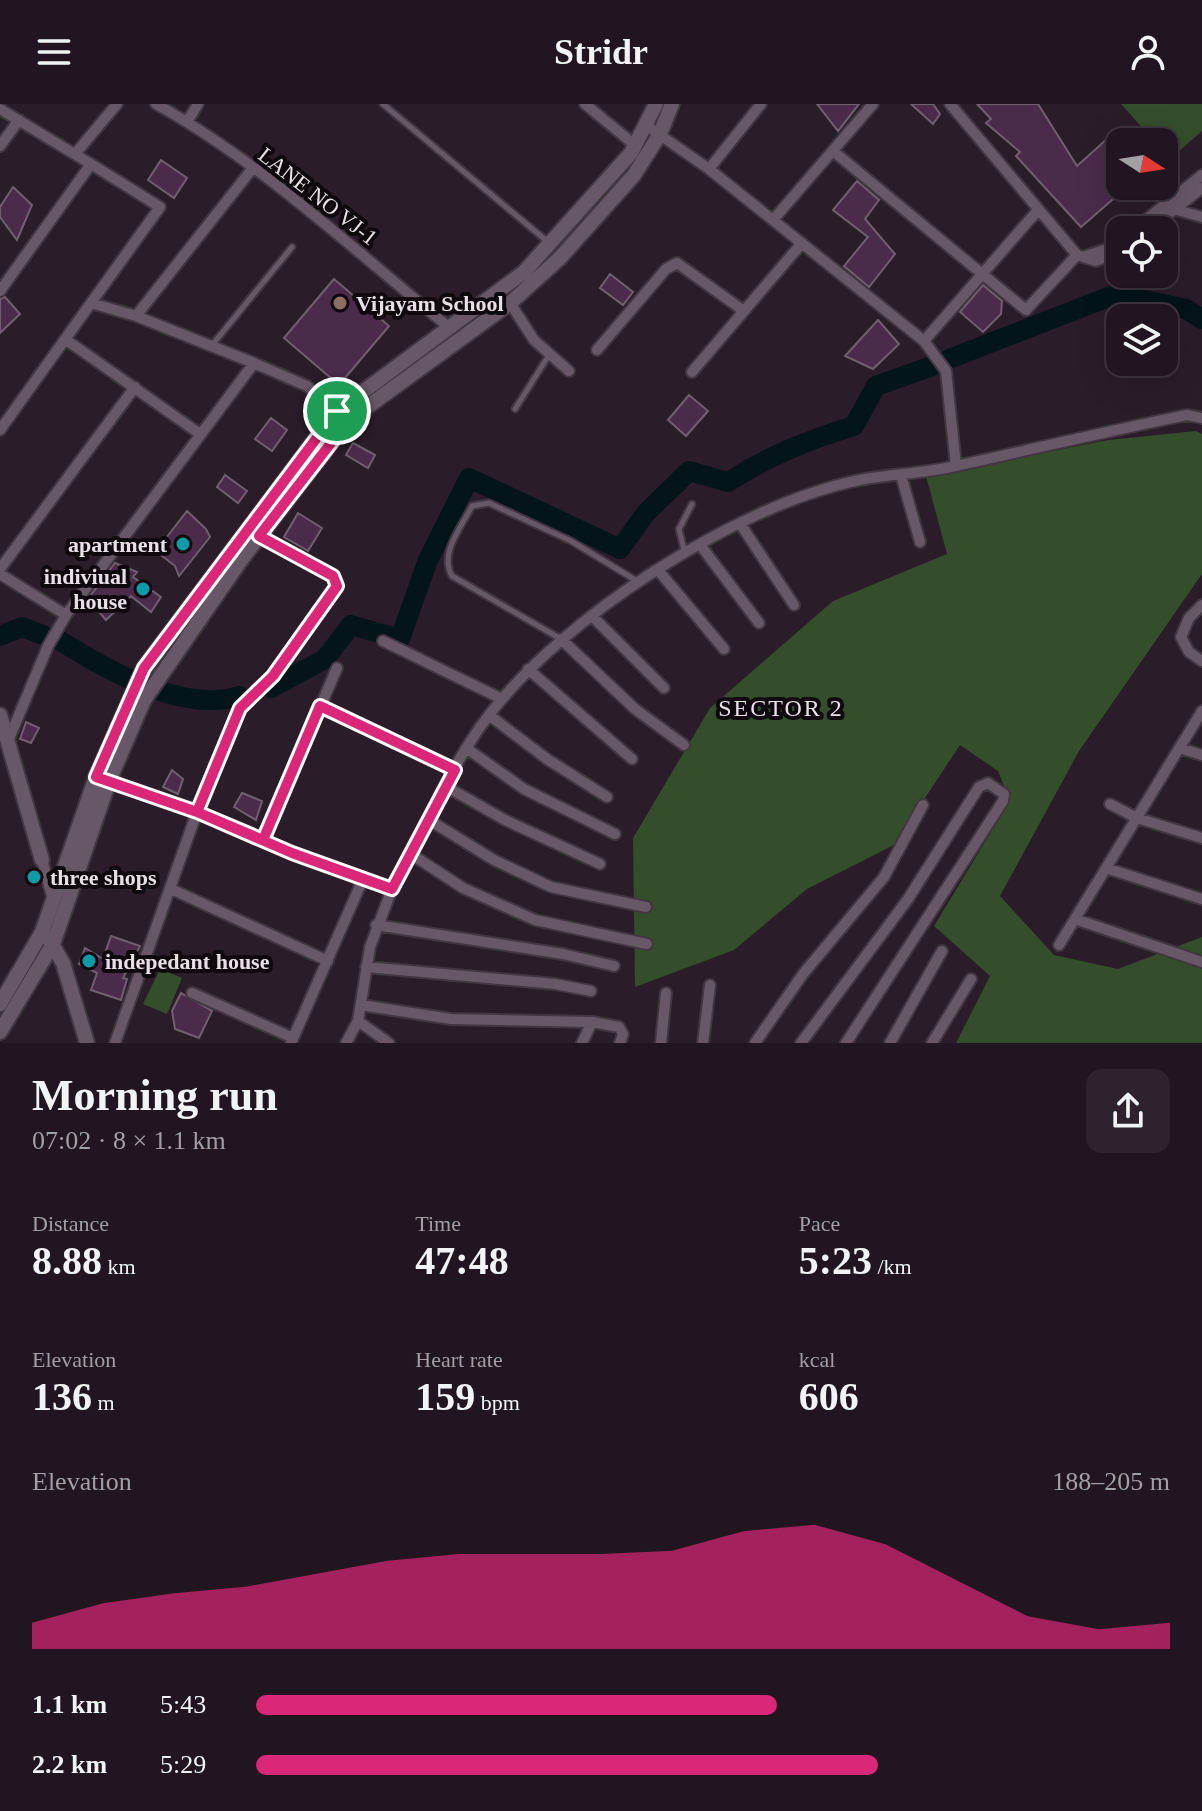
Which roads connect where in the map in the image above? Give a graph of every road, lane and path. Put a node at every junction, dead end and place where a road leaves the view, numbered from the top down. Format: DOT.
graph roads {
  1 [pos="117,104"];
  2 [pos="156,104"];
  3 [pos="198,104"];
  4 [pos="383,104"];
  5 [pos="585,104"];
  6 [pos="656,104"];
  7 [pos="672,104"];
  8 [pos="761,104"];
  9 [pos="873,104"];
  10 [pos="950,104"];
  11 [pos="0,109"];
  12 [pos="19,120"];
  13 [pos="187,122"];
  14 [pos="653,130"];
  15 [pos="0,146"];
  16 [pos="636,146"];
  17 [pos="833,151"];
  18 [pos="75,154"];
  19 [pos="91,164"];
  20 [pos="252,169"];
  21 [pos="709,169"];
  22 [pos="1202,175"];
  23 [pos="1202,188"];
  24 [pos="1170,208"];
  25 [pos="1038,210"];
  26 [pos="1157,216"];
  27 [pos="1162,216"];
  28 [pos="1202,217"];
  29 [pos="773,220"];
  30 [pos="802,243"];
  31 [pos="551,245"];
  32 [pos="292,247"];
  33 [pos="1106,249"];
  34 [pos="1080,256"];
  35 [pos="1106,258"];
  36 [pos="982,275"];
  37 [pos="0,291"];
  38 [pos="91,303"];
  39 [pos="510,303"];
  40 [pos="744,311"];
  41 [pos="136,316"];
  42 [pos="450,328"];
  43 [pos="65,339"];
  44 [pos="924,341"];
  45 [pos="213,344"];
  46 [pos="597,350"];
  47 [pos="549,355"];
  48 [pos="254,363"];
  49 [pos="569,371"];
  50 [pos="692,372"];
  51 [pos="135,387"];
  52 [pos="515,409"];
  53 [pos="343,416"];
  54 [pos="1202,418"];
  55 [pos="0,430"];
  56 [pos="200,434"];
  57 [pos="956,466"];
  58 [pos="901,475"];
  59 [pos="692,504"];
  60 [pos="741,525"];
  61 [pos="259,536"];
  62 [pos="920,542"];
  63 [pos="701,546"];
  64 [pos="685,554"];
  65 [pos="658,570"];
  66 [pos="0,572"];
  67 [pos="638,582"];
  68 [pos="794,605"];
  69 [pos="1202,605"];
  70 [pos="66,615"];
  71 [pos="592,616"];
  72 [pos="759,623"];
  73 [pos="561,639"];
  74 [pos="383,641"];
  75 [pos="724,649"];
  76 [pos="1202,661"];
  77 [pos="337,668"];
  78 [pos="528,669"];
  79 [pos="664,688"];
  80 [pos="137,698"];
  81 [pos="502,699"];
  82 [pos="320,706"];
  83 [pos="1202,711"];
  84 [pos="0,715"];
  85 [pos="489,715"];
  86 [pos="7,743"];
  87 [pos="684,745"];
  88 [pos="466,748"];
  89 [pos="1180,748"];
  90 [pos="1202,755"];
  91 [pos="632,759"];
  92 [pos="455,770"];
  93 [pos="102,779"];
  94 [pos="447,787"];
  95 [pos="607,797"];
  96 [pos="1110,804"];
  97 [pos="923,805"];
  98 [pos="197,812"];
  99 [pos="1137,818"];
  100 [pos="429,820"];
  101 [pos="615,834"];
  102 [pos="1202,838"];
  103 [pos="263,840"];
  104 [pos="411,854"];
  105 [pos="42,860"];
  106 [pos="600,864"];
  107 [pos="1106,868"];
  108 [pos="363,879"];
  109 [pos="68,883"];
  110 [pos="171,889"];
  111 [pos="392,889"];
  112 [pos="1202,899"];
  113 [pos="53,902"];
  114 [pos="646,907"];
  115 [pos="1075,919"];
  116 [pos="376,925"];
  117 [pos="42,932"];
  118 [pos="53,944"];
  119 [pos="647,944"];
  120 [pos="1059,945"];
  121 [pos="942,951"];
  122 [pos="328,961"];
  123 [pos="1202,962"];
  124 [pos="614,966"];
  125 [pos="366,967"];
  126 [pos="971,979"];
  127 [pos="710,985"];
  128 [pos="591,991"];
  129 [pos="192,993"];
  130 [pos="666,993"];
  131 [pos="0,1004"];
  132 [pos="361,1005"];
  133 [pos="358,1021"];
  134 [pos="592,1022"];
  135 [pos="0,1032"];
  136 [pos="292,1041"];
  137 [pos="87,1043"];
  138 [pos="115,1043"];
  139 [pos="346,1043"];
  140 [pos="389,1043"];
  141 [pos="582,1043"];
  142 [pos="620,1043"];
  143 [pos="661,1043"];
  144 [pos="703,1043"];
  145 [pos="755,1043"];
  146 [pos="801,1043"];
  147 [pos="846,1043"];
  148 [pos="890,1043"];
  149 [pos="932,1043"];
  1 -- 18 [label="street"];
  2 -- 13 [label="street, LANE NO VJ-1"];
  3 -- 13 [label="street"];
  4 -- 31 [label="lane"];
  5 -- 16 [label="street"];
  6 -- 14 [label="main road"];
  7 -- 14 [label="main road"];
  8 -- 21 [label="street"];
  9 -- 17 [label="street"];
  10 -- 25 [label="street"];
  11 -- 12 [label="street"];
  12 -- 15 [label="street"];
  12 -- 18 [label="street"];
  13 -- 20 [label="street, LANE NO VJ-1"];
  14 -- 16 [label="main road"];
  14 -- 21 [label="street"];
  14 -- 39 [label="main road"];
  16 -- 31 [label="main road"];
  17 -- 29 [label="street"];
  17 -- 36 [label="street"];
  18 -- 19 [label="street"];
  19 -- 37 [label="street"];
  19 -- 38 [label="street"];
  20 -- 41 [label="street"];
  20 -- 42 [label="street, LANE NO VJ-1"];
  21 -- 29 [label="street"];
  22 -- 24 [label="street"];
  23 -- 24 [label="street"];
  24 -- 26 [label="street"];
  24 -- 27 [label="street"];
  24 -- 28 [label="street"];
  25 -- 34 [label="street"];
  25 -- 36 [label="street"];
  29 -- 30 [label="street"];
  30 -- 40 [label="street"];
  30 -- 44 [label="street"];
  31 -- 42 [label="main road"];
  32 -- 45 [label="lane"];
  33 -- 34 [label="street"];
  34 -- 35 [label="street"];
  34 -- 36 [label="street"];
  36 -- 44 [label="street"];
  38 -- 41 [label="street"];
  38 -- 43 [label="street"];
  39 -- 47 [label="street"];
  39 -- 53 [label="main road"];
  40 -- 46 [label="street"];
  40 -- 50 [label="street"];
  41 -- 45 [label="street"];
  42 -- 53 [label="main road"];
  43 -- 51 [label="street"];
  43 -- 55 [label="street"];
  44 -- 57 [label="street"];
  45 -- 48 [label="street"];
  47 -- 49 [label="street"];
  47 -- 52 [label="lane"];
  48 -- 53 [label="street"];
  48 -- 56 [label="street"];
  51 -- 56 [label="street"];
  51 -- 66 [label="street"];
  53 -- 61 [label="main road"];
  53 -- 80 [label="main road"];
  54 -- 57 [label="street"];
  56 -- 70 [label="street"];
  57 -- 58 [label="street"];
  58 -- 60 [label="street"];
  58 -- 62 [label="street"];
  59 -- 64 [label="lane"];
  60 -- 63 [label="street"];
  60 -- 68 [label="street"];
  61 -- 80 [label="main road"];
  61 -- 98 [label="street"];
  63 -- 64 [label="street"];
  63 -- 72 [label="street"];
  64 -- 65 [label="street"];
  65 -- 67 [label="street"];
  65 -- 75 [label="street"];
  66 -- 70 [label="street"];
  67 -- 71 [label="street"];
  67 -- 73 [label="lane"];
  69 -- 76 [label="street"];
  70 -- 86 [label="street"];
  71 -- 73 [label="street"];
  71 -- 79 [label="street"];
  73 -- 78 [label="street"];
  73 -- 87 [label="street"];
  74 -- 81 [label="street"];
  77 -- 82 [label="street"];
  78 -- 81 [label="street"];
  78 -- 91 [label="street"];
  80 -- 93 [label="main road"];
  81 -- 85 [label="street"];
  82 -- 92 [label="street"];
  82 -- 103 [label="street"];
  83 -- 89 [label="street"];
  84 -- 86 [label="main road"];
  85 -- 88 [label="street"];
  85 -- 95 [label="street"];
  86 -- 105 [label="main road"];
  88 -- 92 [label="street"];
  88 -- 101 [label="street"];
  89 -- 90 [label="street"];
  89 -- 99 [label="street"];
  92 -- 94 [label="street"];
  93 -- 98 [label="street"];
  93 -- 109 [label="main road"];
  94 -- 100 [label="street"];
  94 -- 106 [label="street"];
  96 -- 99 [label="street"];
  97 -- 145 [label="street"];
  98 -- 103 [label="street"];
  98 -- 110 [label="street"];
  99 -- 102 [label="street"];
  99 -- 107 [label="street"];
  100 -- 104 [label="street"];
  100 -- 114 [label="street"];
  103 -- 108 [label="street"];
  104 -- 111 [label="street"];
  104 -- 119 [label="street"];
  105 -- 109 [label="street"];
  105 -- 113 [label="street"];
  107 -- 112 [label="street"];
  107 -- 115 [label="street"];
  108 -- 111 [label="street"];
  108 -- 122 [label="street"];
  109 -- 113 [label="main road"];
  109 -- 118 [label="main road"];
  110 -- 122 [label="street"];
  110 -- 138 [label="street"];
  111 -- 116 [label="street"];
  113 -- 117 [label="main road"];
  115 -- 120 [label="street"];
  115 -- 123 [label="street"];
  116 -- 124 [label="street"];
  116 -- 125 [label="street"];
  117 -- 118 [label="main road"];
  117 -- 131 [label="main road"];
  118 -- 135 [label="main road"];
  118 -- 137 [label="main road"];
  121 -- 148 [label="street"];
  122 -- 136 [label="street"];
  125 -- 128 [label="street"];
  125 -- 132 [label="street"];
  126 -- 149 [label="street"];
  127 -- 144 [label="street"];
  129 -- 136 [label="street"];
  130 -- 143 [label="street"];
  132 -- 133 [label="street"];
  132 -- 134 [label="street"];
  133 -- 139 [label="street"];
  133 -- 140 [label="street"];
  134 -- 141 [label="street"];
  134 -- 142 [label="street"];
  146 -- 147 [label="street"];
}
